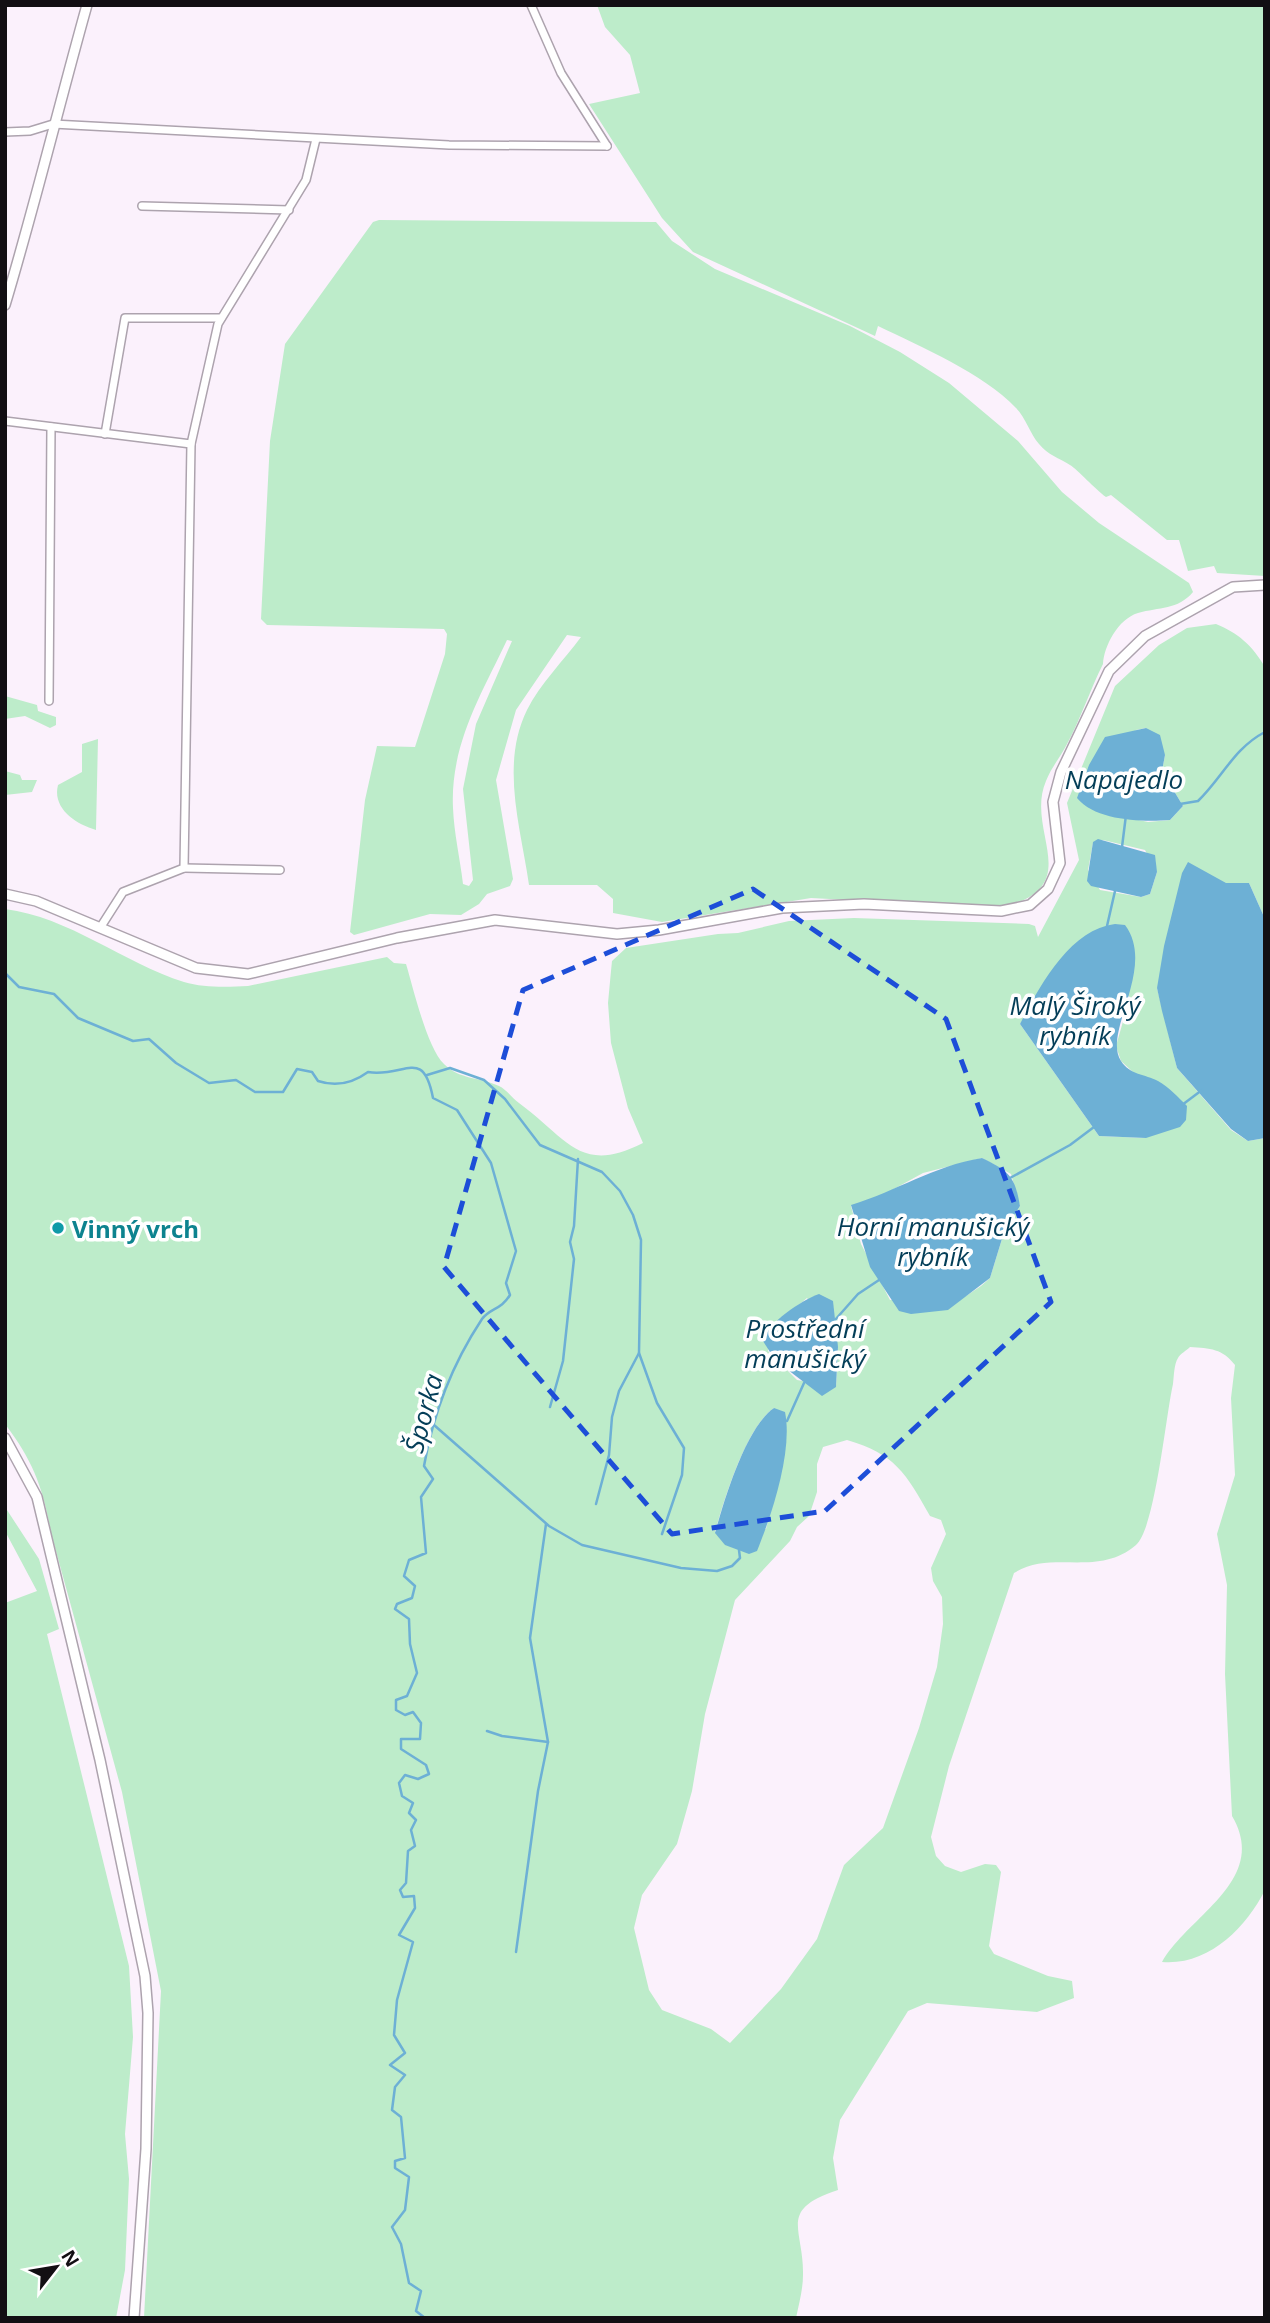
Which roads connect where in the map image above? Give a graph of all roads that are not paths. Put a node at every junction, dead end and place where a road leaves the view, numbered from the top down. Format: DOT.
graph roads {
  1 [pos="87,5"];
  2 [pos="531,5"];
  3 [pos="53,124"];
  4 [pos="5,132"];
  5 [pos="316,139"];
  6 [pos="142,206"];
  7 [pos="289,210"];
  8 [pos="5,304"];
  9 [pos="221,318"];
  10 [pos="5,421"];
  11 [pos="51,427"];
  12 [pos="106,434"];
  13 [pos="191,444"];
  14 [pos="1264,587"];
  15 [pos="49,701"];
  16 [pos="184,867"];
  17 [pos="280,870"];
  18 [pos="5,894"];
  19 [pos="100,928"];
  20 [pos="5,1438"];
  21 [pos="134,2318"];
  1 -- 3 [label="street"];
  2 -- 5 [label="street"];
  3 -- 4 [label="street"];
  3 -- 5 [label="street"];
  3 -- 8 [label="street"];
  5 -- 7 [label="street"];
  6 -- 7 [label="street"];
  7 -- 9 [label="street"];
  9 -- 12 [label="street"];
  9 -- 13 [label="street"];
  10 -- 11 [label="street"];
  11 -- 12 [label="street"];
  11 -- 15 [label="street"];
  12 -- 13 [label="street"];
  13 -- 16 [label="street"];
  14 -- 19 [label="street"];
  16 -- 17 [label="street"];
  16 -- 19 [label="street"];
  18 -- 19 [label="street"];
  20 -- 21 [label="street"];
}
